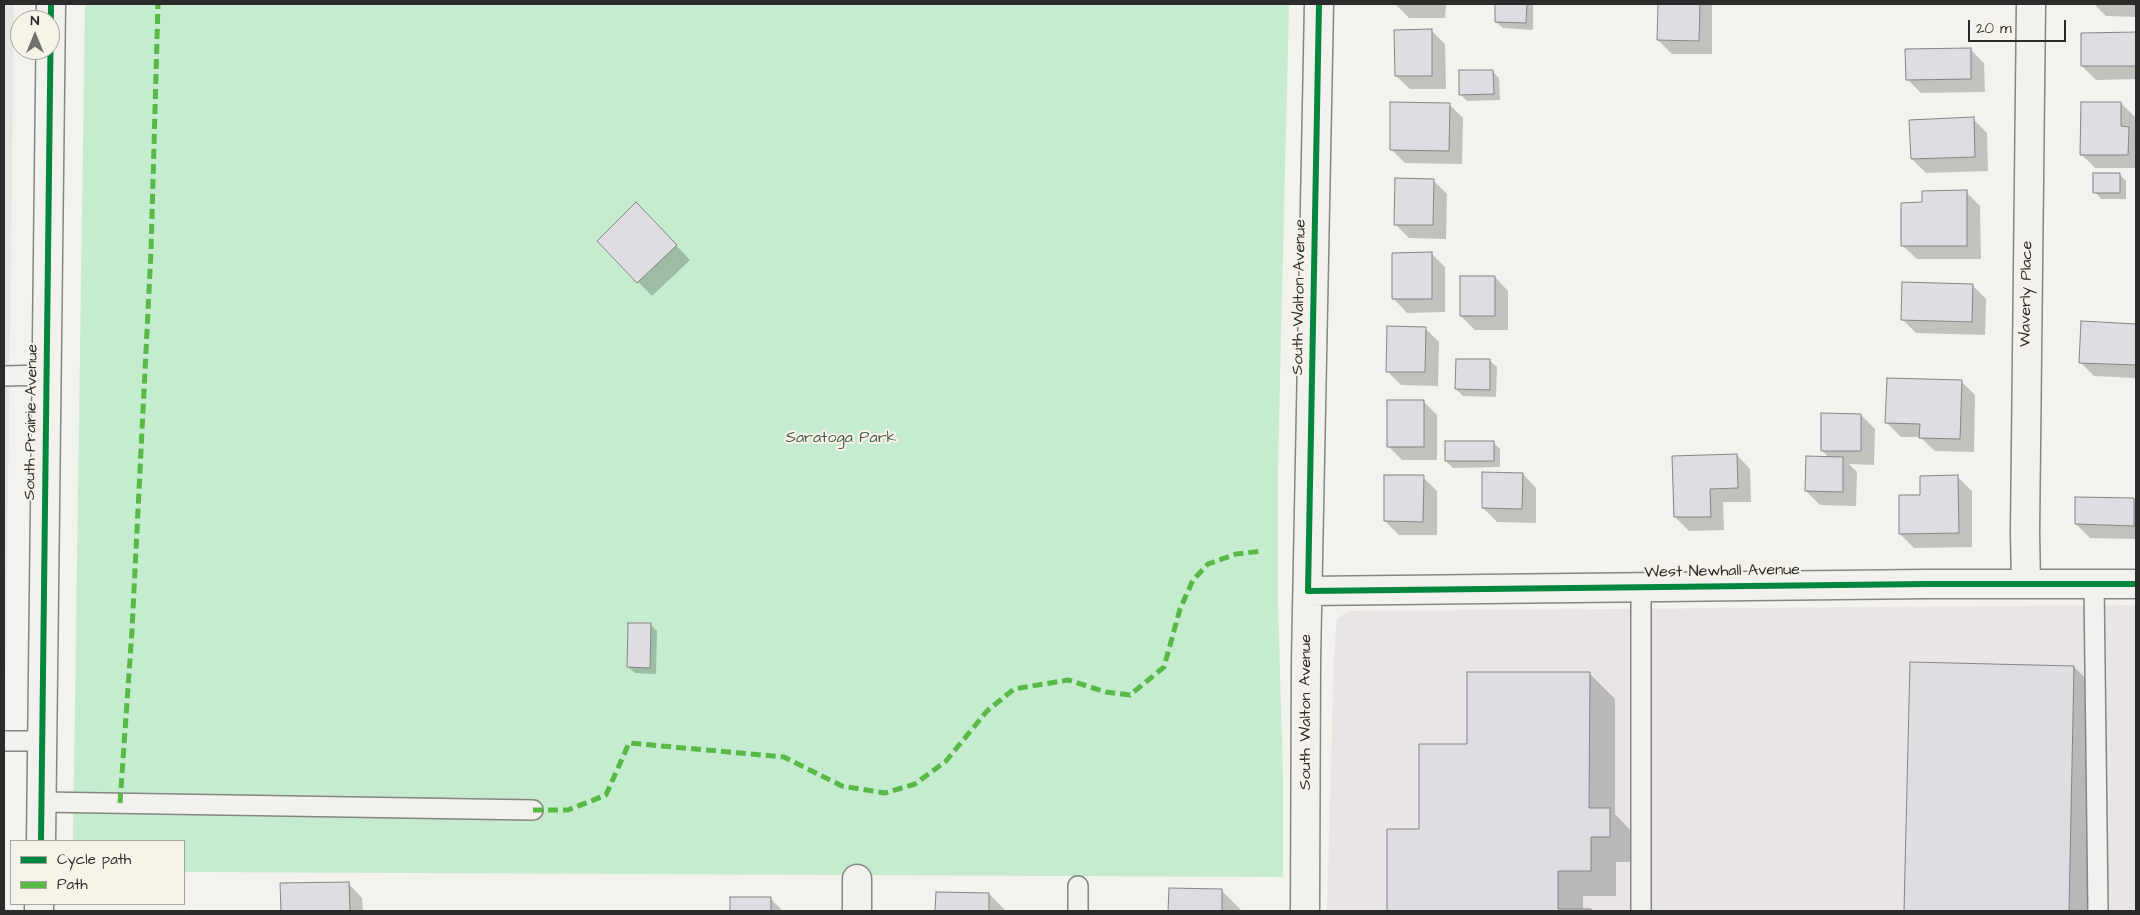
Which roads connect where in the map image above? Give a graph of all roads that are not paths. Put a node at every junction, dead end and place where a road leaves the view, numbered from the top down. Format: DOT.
graph roads {
  1 [pos="51,4"];
  2 [pos="1319,4"];
  3 [pos="2031,4"];
  4 [pos="46,375"];
  5 [pos="4,376"];
  6 [pos="2026,584"];
  7 [pos="2094,584"];
  8 [pos="2136,584"];
  9 [pos="1642,587"];
  10 [pos="1308,592"];
  11 [pos="4,741"];
  12 [pos="41,741"];
  13 [pos="42,802"];
  14 [pos="533,810"];
  15 [pos="41,840"];
  16 [pos="857,878"];
  17 [pos="1078,886"];
  18 [pos="857,911"];
  19 [pos="1078,911"];
  20 [pos="1305,911"];
  21 [pos="1641,911"];
  22 [pos="2098,911"];
  1 -- 4 [label="street, South Prairie Avenue"];
  2 -- 10 [label="street, South Walton Avenue"];
  3 -- 6 [label="street, Waverly Place"];
  4 -- 5 [label="lane"];
  4 -- 12 [label="street, South Prairie Avenue"];
  6 -- 7 [label="street, West Newhall Avenue"];
  6 -- 9 [label="street, West Newhall Avenue"];
  7 -- 8 [label="street, West Newhall Avenue"];
  7 -- 22 [label="lane"];
  9 -- 10 [label="street, West Newhall Avenue"];
  9 -- 21 [label="lane"];
  10 -- 20 [label="street, South Walton Avenue"];
  11 -- 12 [label="lane"];
  12 -- 13 [label="street, South Prairie Avenue"];
  13 -- 14 [label="lane"];
  13 -- 15 [label="street, South Prairie Avenue"];
  16 -- 18 [label="street"];
  17 -- 19 [label="lane"];
}
